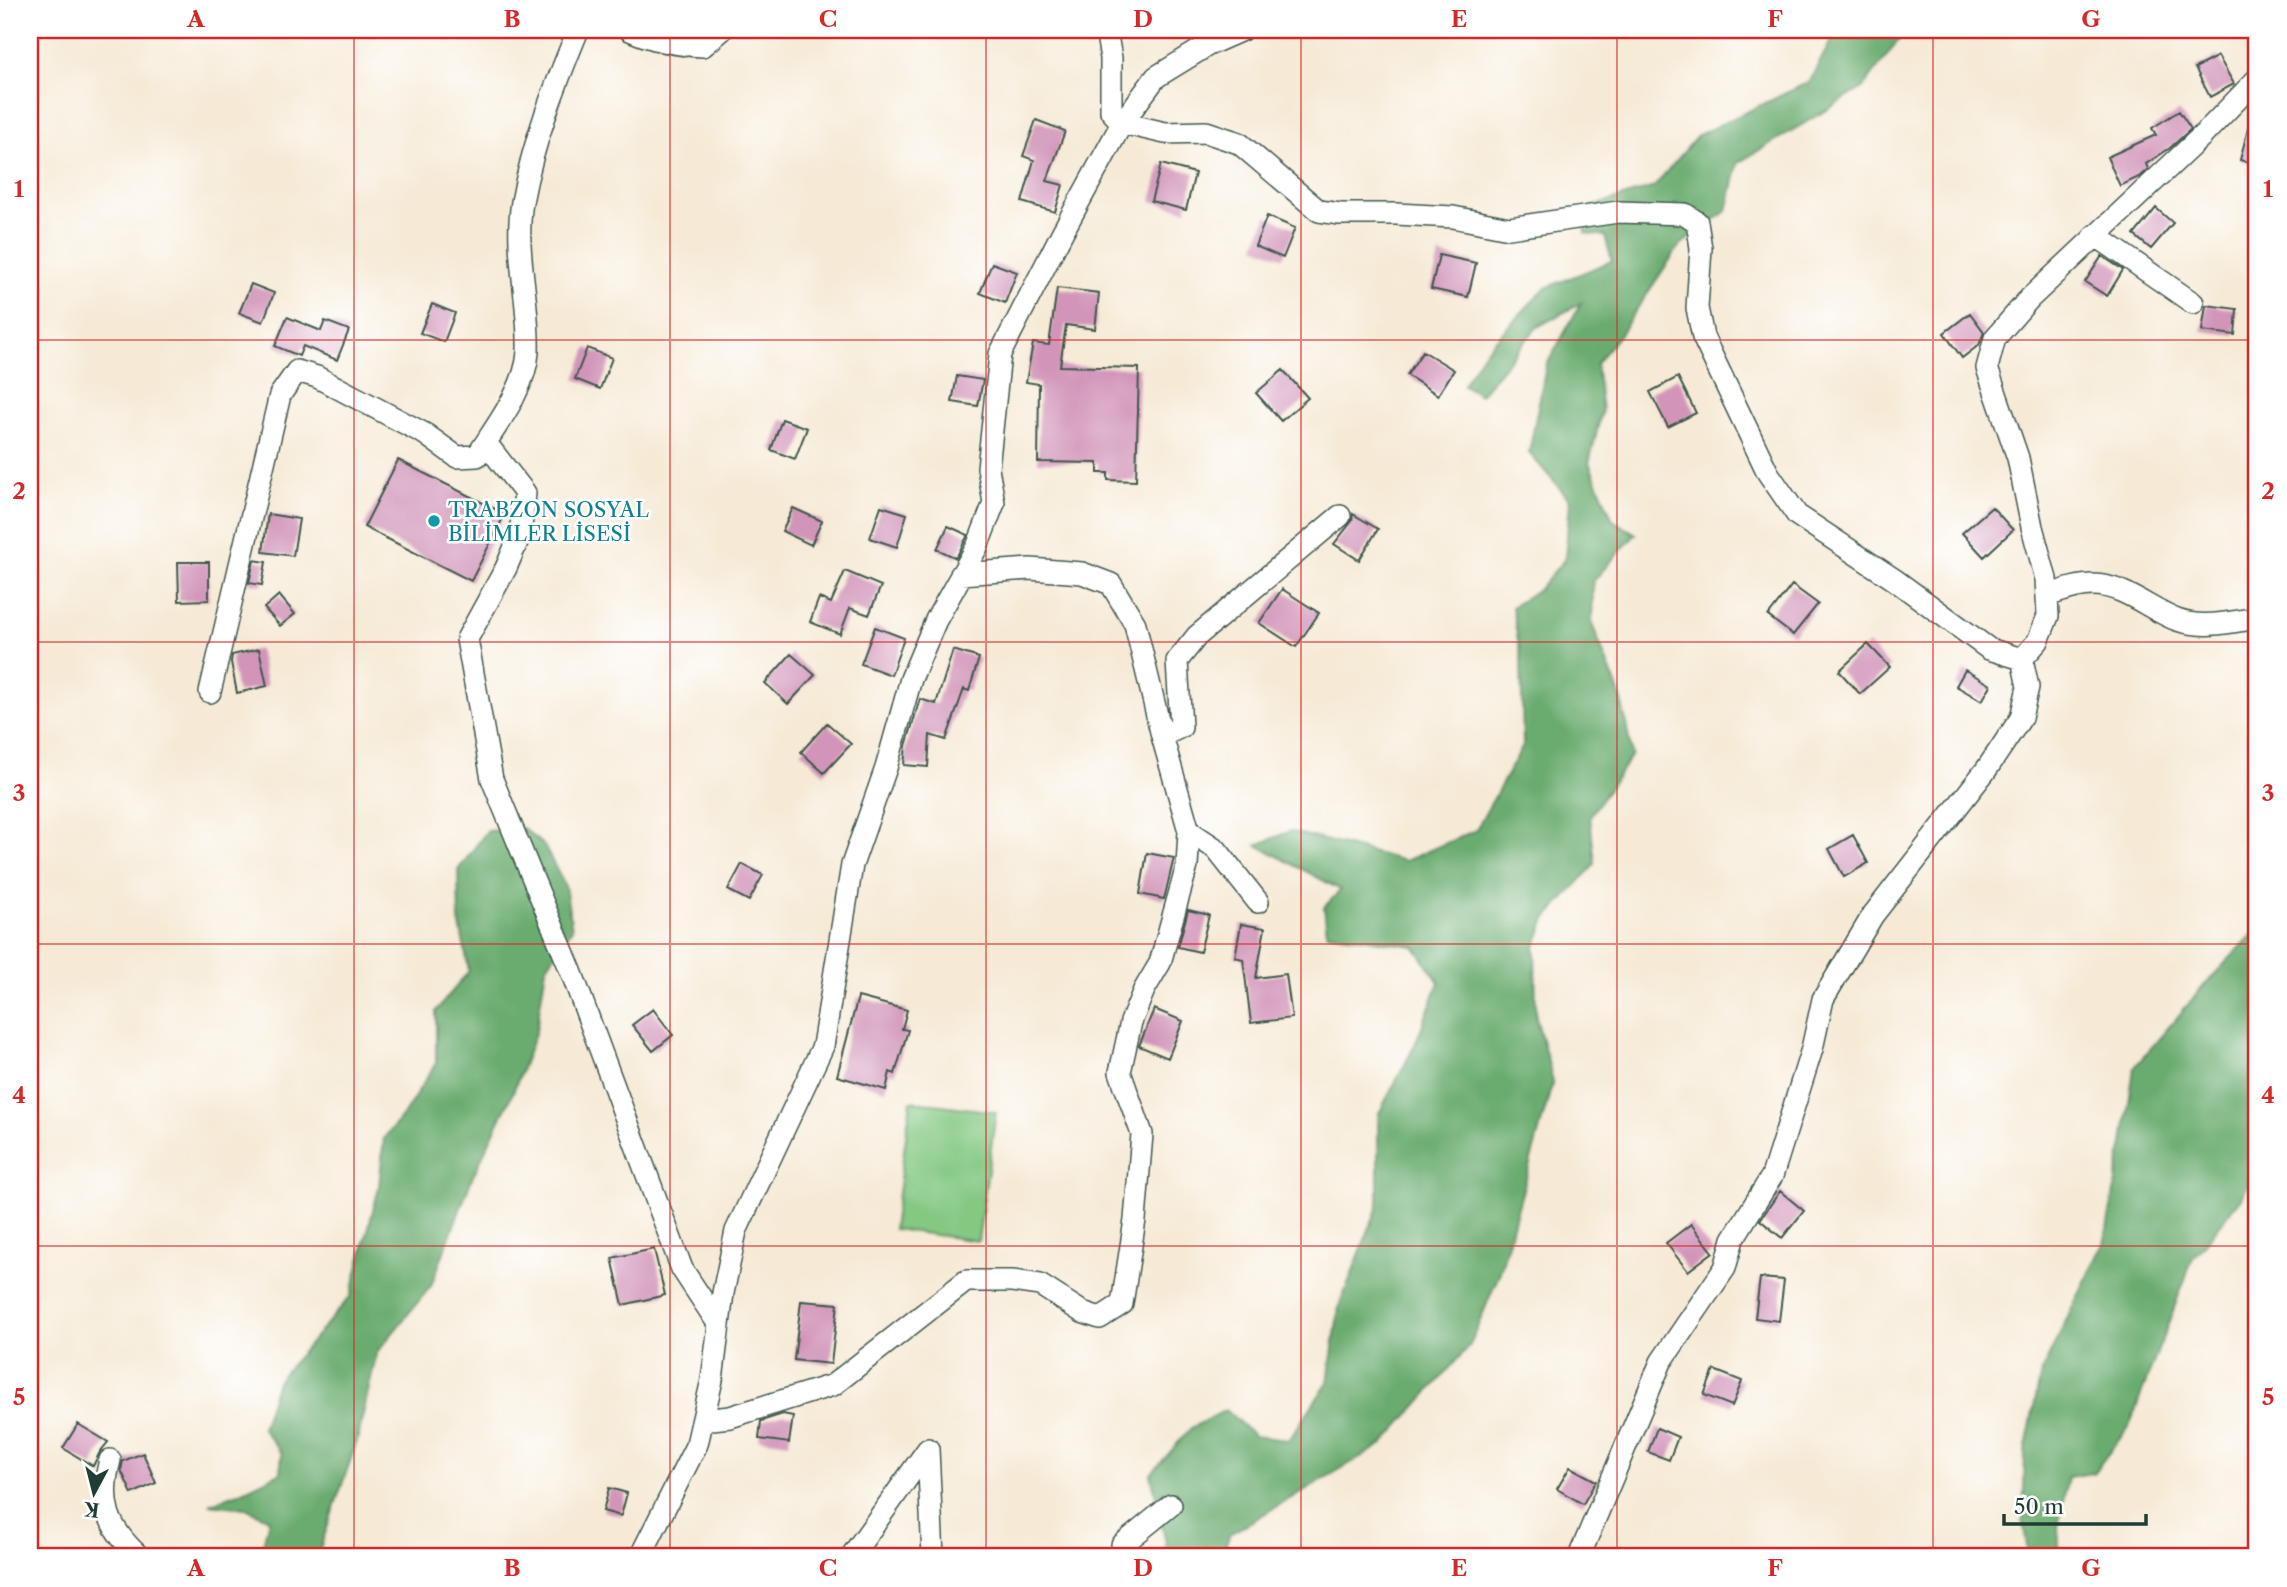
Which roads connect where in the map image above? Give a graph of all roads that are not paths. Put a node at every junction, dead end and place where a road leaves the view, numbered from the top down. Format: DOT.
graph roads {
  1 [pos="578,30"];
  2 [pos="630,30"];
  3 [pos="722,30"];
  4 [pos="1106,30"];
  5 [pos="1242,30"];
  6 [pos="2257,79"];
  7 [pos="1122,123"];
  8 [pos="2095,236"];
  9 [pos="2193,303"];
  10 [pos="486,443"];
  11 [pos="1340,516"];
  12 [pos="961,574"];
  13 [pos="2047,596"];
  14 [pos="2257,618"];
  15 [pos="2022,659"];
  16 [pos="210,692"];
  17 [pos="1162,736"];
  18 [pos="1189,831"];
  19 [pos="1258,902"];
  20 [pos="719,1325"];
  21 [pos="703,1420"];
  22 [pos="110,1460"];
  23 [pos="1171,1504"];
  24 [pos="140,1557"];
  25 [pos="640,1557"];
  26 [pos="850,1557"];
  27 [pos="933,1557"];
  28 [pos="1123,1557"];
  29 [pos="1579,1557"];
  1 -- 10 [label="street"];
  2 -- 3 [label="street"];
  4 -- 7 [label="street"];
  5 -- 7 [label="street"];
  6 -- 8 [label="street"];
  7 -- 12 [label="street"];
  7 -- 15 [label="street"];
  8 -- 9 [label="street"];
  8 -- 13 [label="street"];
  10 -- 16 [label="street"];
  10 -- 20 [label="street"];
  11 -- 17 [label="street"];
  12 -- 17 [label="street"];
  12 -- 20 [label="street"];
  13 -- 14 [label="street"];
  13 -- 15 [label="street"];
  15 -- 29 [label="street"];
  17 -- 18 [label="street"];
  18 -- 19 [label="street"];
  18 -- 21 [label="street"];
  20 -- 21 [label="street"];
  21 -- 25 [label="street"];
  22 -- 24 [label="street"];
  23 -- 28 [label="street"];
  26 -- 27 [label="street"];
}
